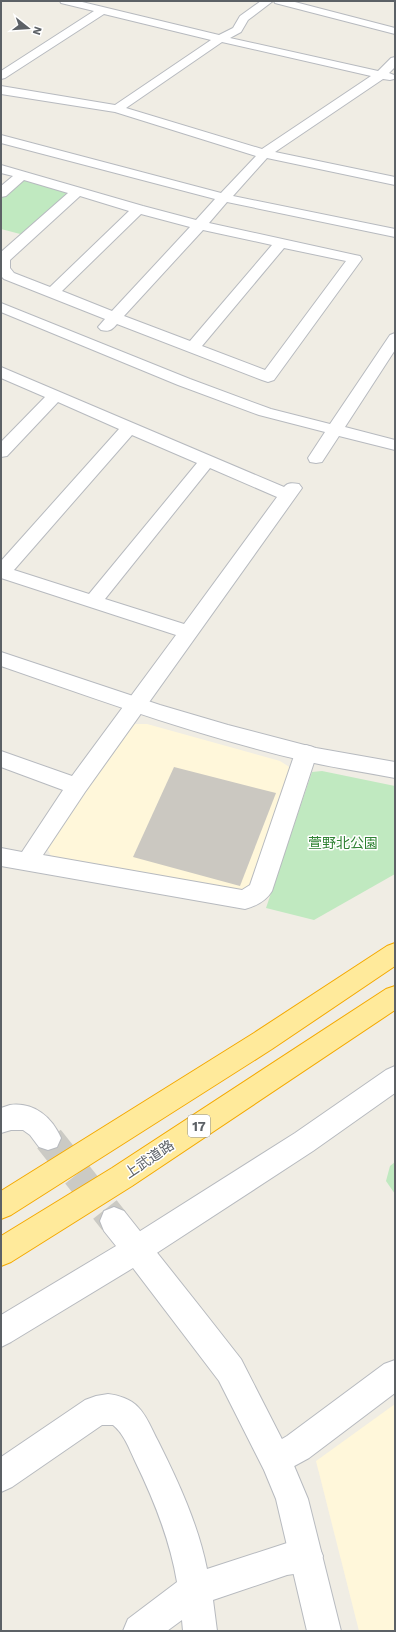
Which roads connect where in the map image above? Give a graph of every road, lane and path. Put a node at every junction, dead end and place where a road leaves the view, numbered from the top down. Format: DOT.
graph roads {
  1 [pos="65,1"];
  2 [pos="268,1"];
  3 [pos="279,1"];
  4 [pos="101,11"];
  5 [pos="395,31"];
  6 [pos="221,38"];
  7 [pos="395,60"];
  8 [pos="381,75"];
  9 [pos="1,76"];
  10 [pos="395,78"];
  11 [pos="1,90"];
  12 [pos="117,109"];
  13 [pos="1,139"];
  14 [pos="264,154"];
  15 [pos="1,169"];
  16 [pos="22,175"];
  17 [pos="395,181"];
  18 [pos="78,191"];
  19 [pos="1,193"];
  20 [pos="226,198"];
  21 [pos="138,209"];
  22 [pos="200,224"];
  23 [pos="395,232"];
  24 [pos="281,243"];
  25 [pos="52,293"];
  26 [pos="1,307"];
  27 [pos="115,318"];
  28 [pos="395,338"];
  29 [pos="92,343"];
  30 [pos="192,348"];
  31 [pos="1,372"];
  32 [pos="55,396"];
  33 [pos="130,427"];
  34 [pos="334,430"];
  35 [pos="395,445"];
  36 [pos="1,452"];
  37 [pos="316,458"];
  38 [pos="208,460"];
  39 [pos="3,570"];
  40 [pos="93,601"];
  41 [pos="188,632"];
  42 [pos="1,659"];
  43 [pos="134,705"];
  44 [pos="306,753"];
  45 [pos="1,759"];
  46 [pos="395,770"];
  47 [pos="77,786"];
  48 [pos="1,857"];
  49 [pos="29,862"];
  50 [pos="395,953"];
  51 [pos="395,997"];
  52 [pos="395,1078"];
  53 [pos="1,1121"];
  54 [pos="48,1138"];
  55 [pos="1,1206"];
  56 [pos="114,1221"];
  57 [pos="136,1250"];
  58 [pos="1,1252"];
  59 [pos="1,1332"];
  60 [pos="395,1375"];
  61 [pos="276,1460"];
  62 [pos="1,1476"];
  63 [pos="307,1556"];
  64 [pos="195,1589"];
  65 [pos="140,1631"];
  66 [pos="200,1631"];
  67 [pos="324,1631"];
  1 -- 4 [label="street"];
  2 -- 6 [label="street"];
  3 -- 5 [label="street"];
  4 -- 6 [label="street"];
  4 -- 9 [label="street"];
  6 -- 8 [label="street"];
  6 -- 12 [label="street"];
  7 -- 8 [label="street"];
  8 -- 10 [label="street"];
  8 -- 14 [label="street"];
  11 -- 12 [label="street"];
  12 -- 14 [label="street"];
  13 -- 20 [label="street"];
  14 -- 17 [label="street"];
  14 -- 20 [label="street"];
  15 -- 16 [label="street"];
  16 -- 18 [label="street"];
  16 -- 19 [label="street"];
  18 -- 21 [label="street"];
  18 -- 25 [label="street"];
  20 -- 22 [label="street"];
  20 -- 23 [label="street"];
  21 -- 22 [label="street"];
  21 -- 25 [label="street"];
  22 -- 24 [label="street"];
  22 -- 27 [label="street"];
  24 -- 30 [label="street"];
  24 -- 30 [label="street"];
  25 -- 27 [label="street"];
  26 -- 29 [label="street"];
  27 -- 29 [label="street"];
  27 -- 30 [label="street"];
  28 -- 34 [label="street"];
  29 -- 34 [label="street"];
  31 -- 32 [label="street"];
  32 -- 33 [label="street"];
  32 -- 36 [label="street"];
  33 -- 38 [label="street"];
  33 -- 39 [label="street"];
  34 -- 35 [label="street"];
  34 -- 37 [label="street"];
  38 -- 40 [label="street"];
  38 -- 41 [label="street"];
  39 -- 40 [label="street"];
  40 -- 41 [label="street"];
  41 -- 43 [label="street"];
  42 -- 43 [label="street"];
  43 -- 44 [label="street"];
  43 -- 47 [label="street"];
  44 -- 46 [label="street"];
  44 -- 49 [label="street"];
  45 -- 47 [label="street"];
  47 -- 49 [label="street"];
  48 -- 49 [label="street"];
  50 -- 55 [label="highway"];
  51 -- 58 [label="highway, 上武道路 / 17"];
  52 -- 57 [label="street"];
  53 -- 54 [label="street"];
  56 -- 57 [label="street"];
  57 -- 59 [label="street"];
  57 -- 61 [label="street"];
  60 -- 61 [label="street"];
  61 -- 63 [label="street"];
  62 -- 64 [label="street"];
  63 -- 64 [label="street"];
  63 -- 67 [label="street"];
  64 -- 65 [label="street"];
  64 -- 66 [label="street"];
}
